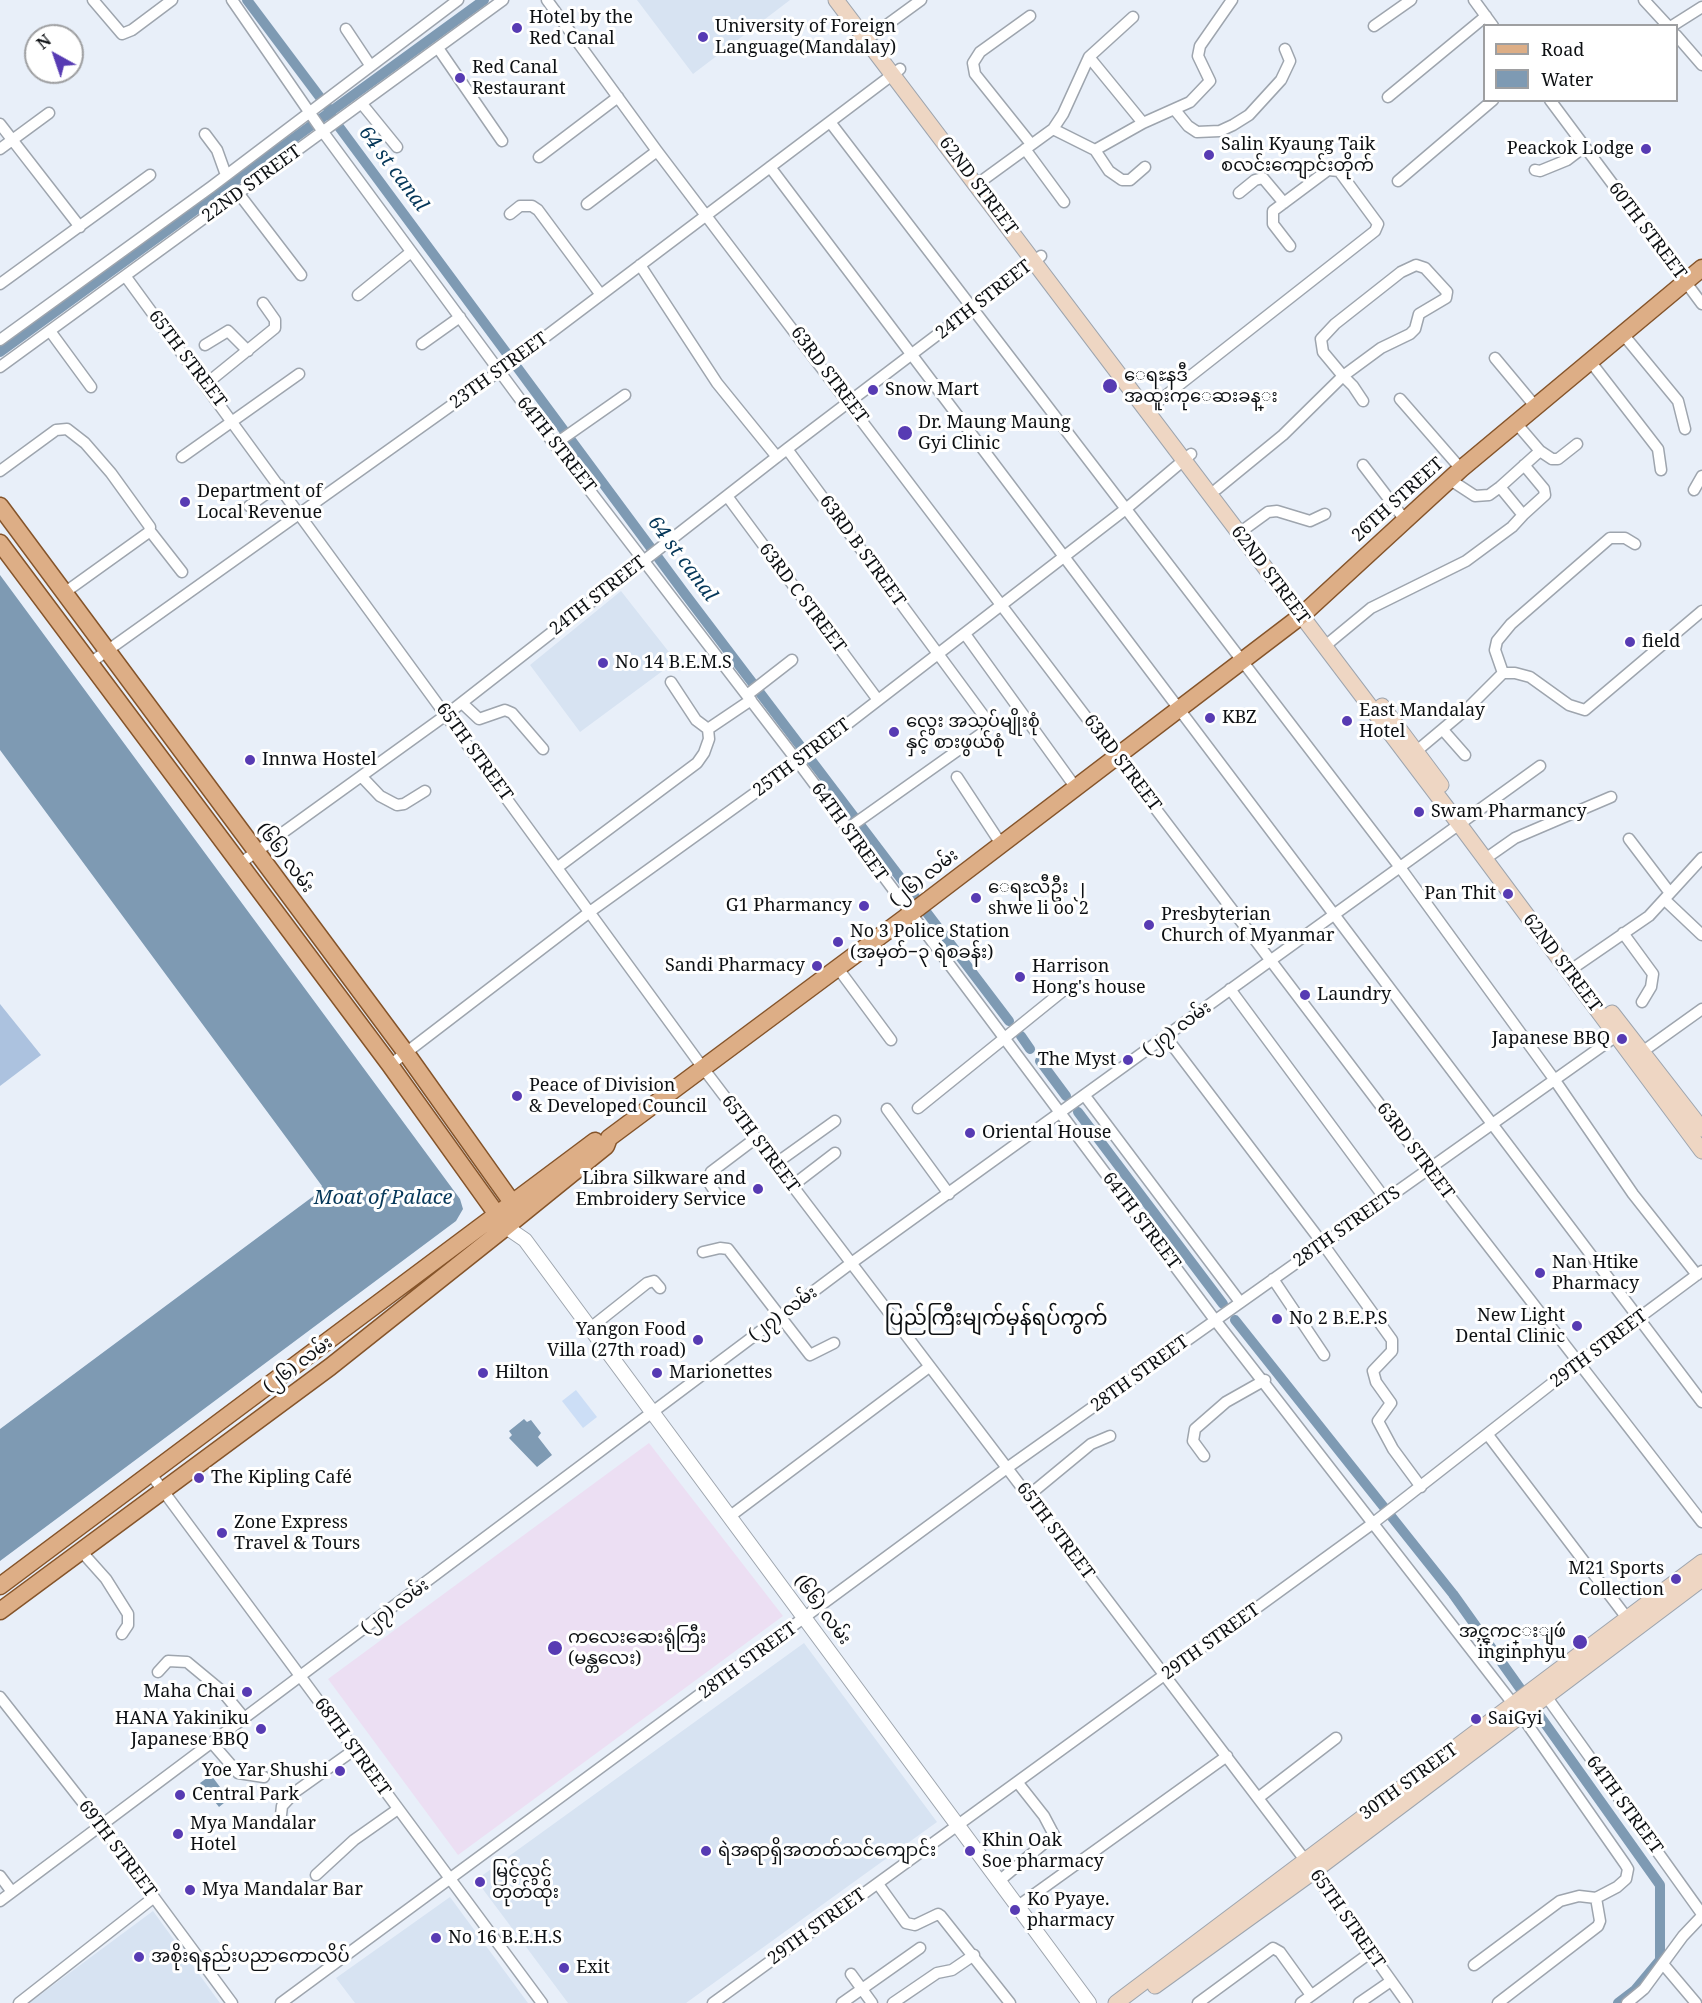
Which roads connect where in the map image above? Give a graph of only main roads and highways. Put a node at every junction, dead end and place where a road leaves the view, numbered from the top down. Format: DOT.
graph roads {
  1 [pos="836,0"];
  2 [pos="846,0"];
  3 [pos="897,72"];
  4 [pos="1702,268"];
  5 [pos="1187,456"];
  6 [pos="0,506"];
  7 [pos="0,543"];
  8 [pos="1304,613"];
  9 [pos="1118,757"];
  10 [pos="1620,1033"];
  11 [pos="1702,1129"];
  12 [pos="1701,1148"];
  13 [pos="516,1209"];
  14 [pos="502,1221"];
  15 [pos="1702,1562"];
  16 [pos="1702,1579"];
  17 [pos="0,1586"];
  18 [pos="0,1611"];
  19 [pos="1528,1703"];
  20 [pos="1210,1939"];
  21 [pos="1116,2003"];
  22 [pos="1131,2003"];
  1 -- 3 [label="main road, 62ND STREET"];
  2 -- 3 [label="main road, 62ND STREET"];
  3 -- 5 [label="main road, 62ND STREET"];
  4 -- 8 [label="main road, 26TH STREET"];
  5 -- 8 [label="main road, 62ND STREET"];
  5 -- 8 [label="main road, 62ND STREET"];
  6 -- 13 [label="main road, (၆၆) လမ်း"];
  7 -- 14 [label="main road, (၆၆) လမ်း"];
  8 -- 9 [label="main road, 26TH STREET"];
  8 -- 10 [label="main road, 62ND STREET"];
  9 -- 13 [label="main road, (၂၆) လမ်း"];
  10 -- 11 [label="main road, 62ND STREET"];
  10 -- 12 [label="main road, 62ND STREET"];
  13 -- 14 [label="main road, (၂၆) လမ်း"];
  14 -- 17 [label="main road, (၂၆) လမ်း"];
  14 -- 18 [label="main road, (၂၆) လမ်း"];
  15 -- 19 [label="main road, 30TH STREET"];
  16 -- 19 [label="main road, 30TH STREET"];
  19 -- 20 [label="main road, 30TH STREET"];
  20 -- 21 [label="main road, 30TH STREET"];
  20 -- 22 [label="main road, 30TH STREET"];
}
